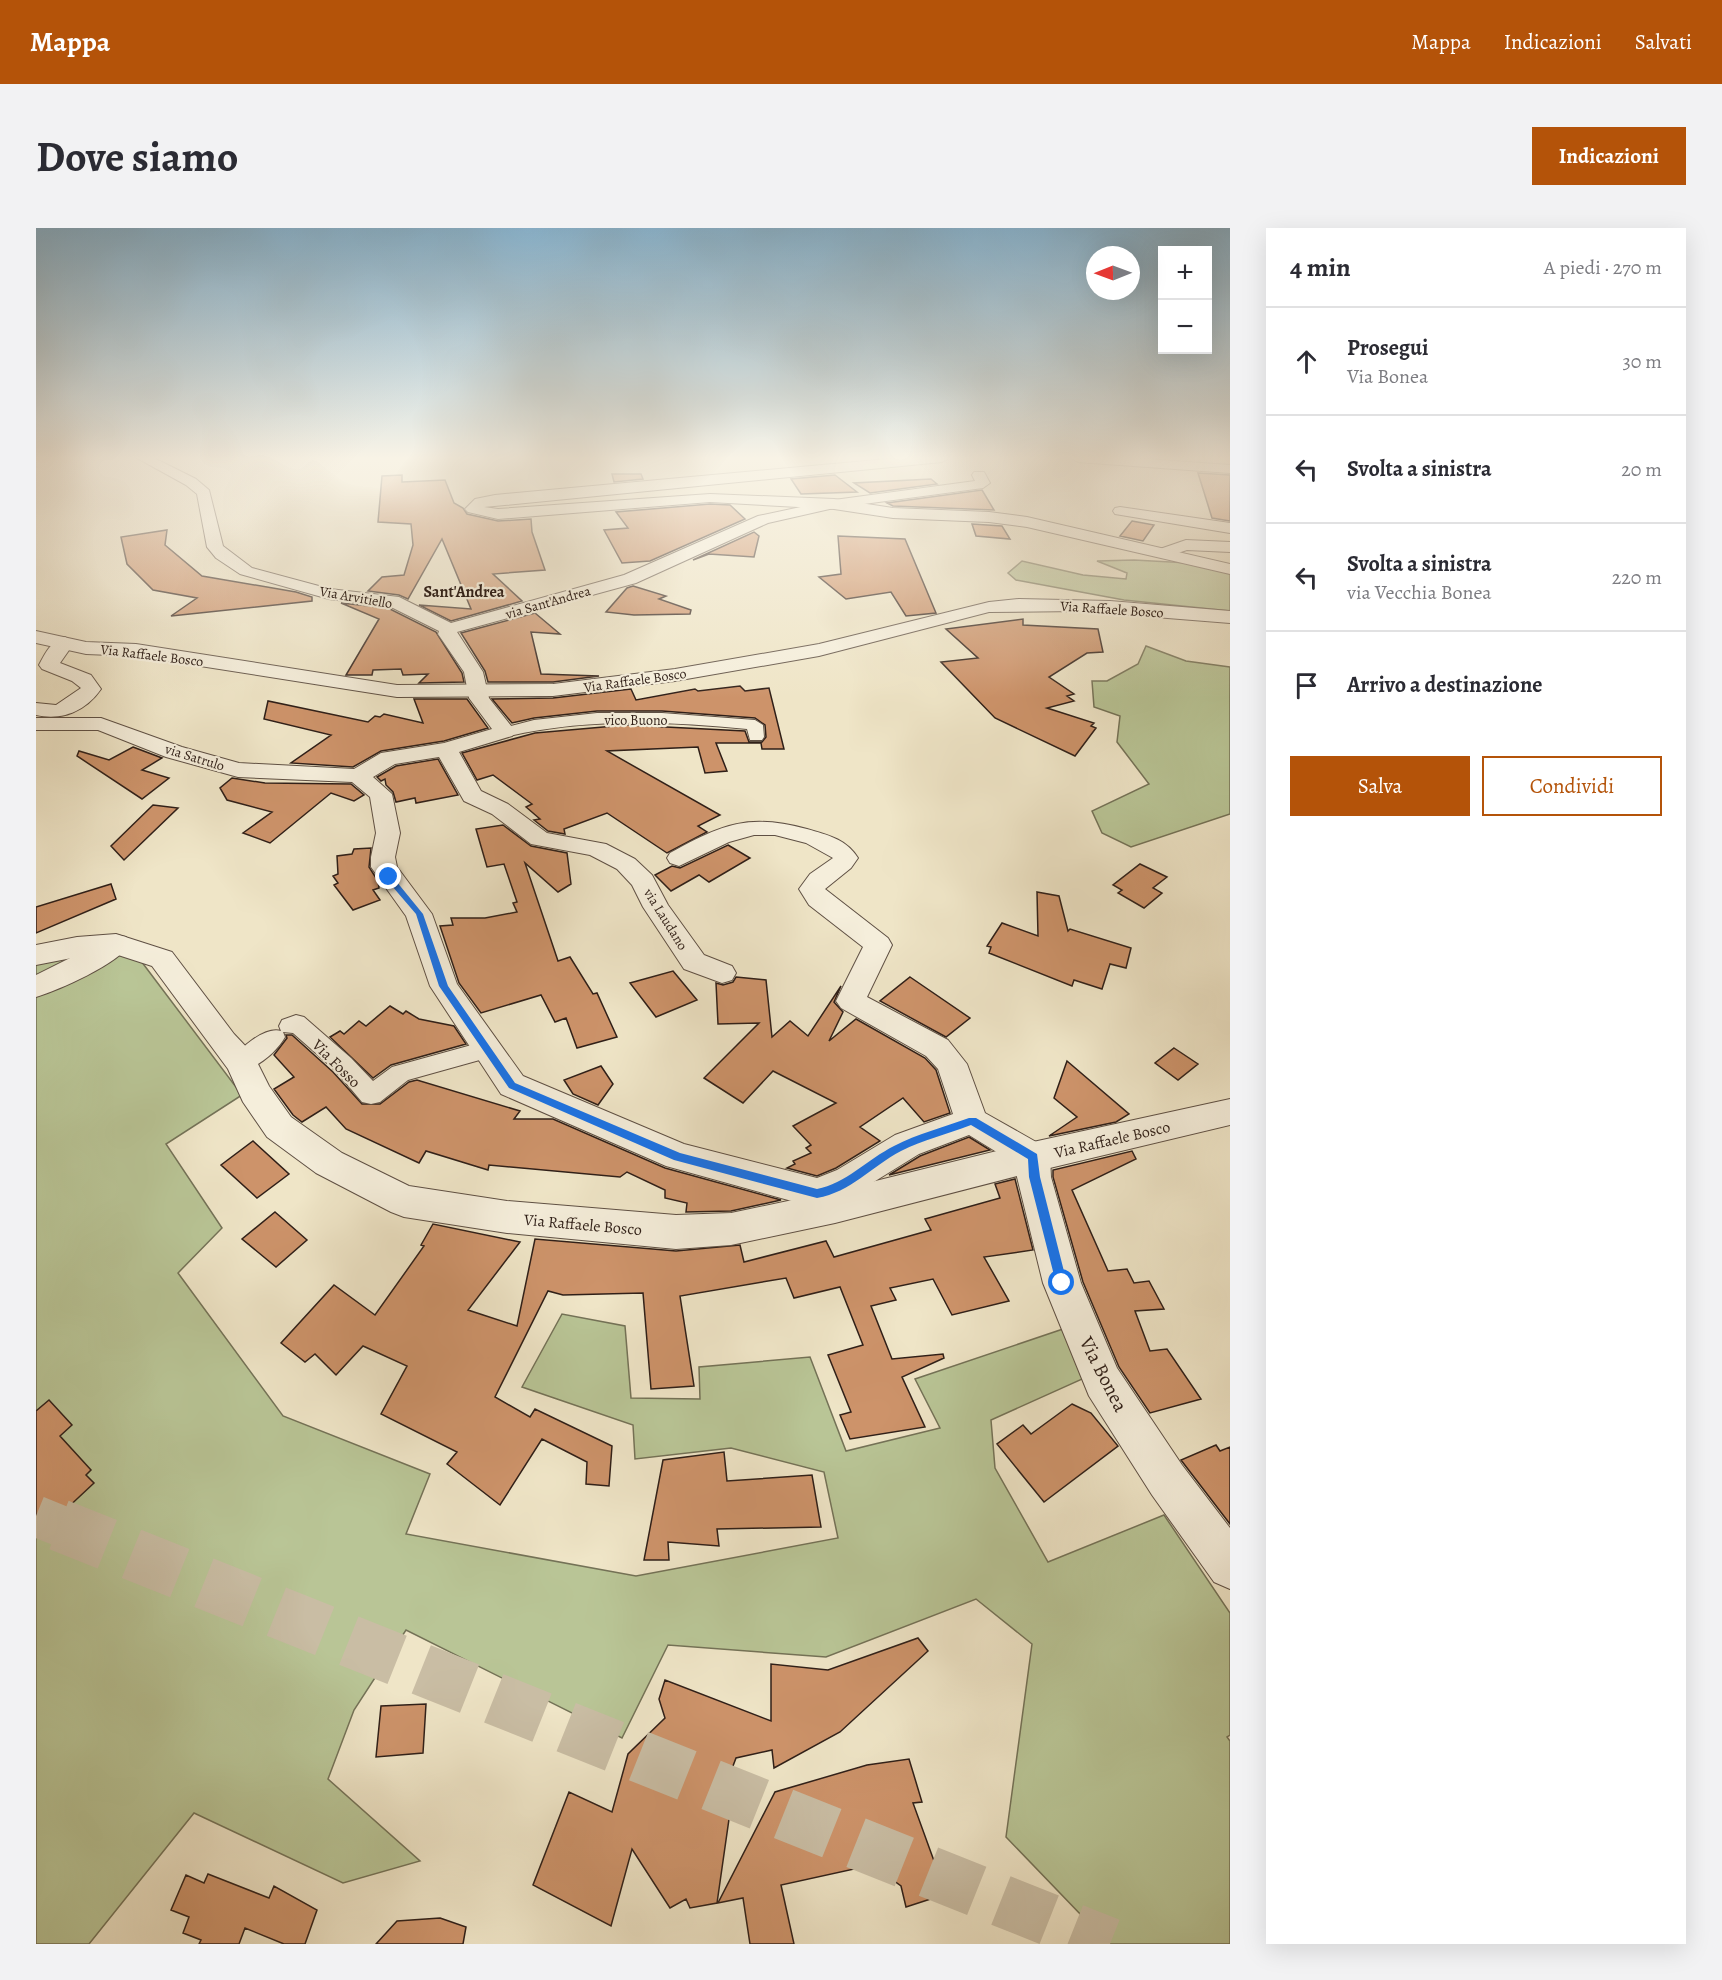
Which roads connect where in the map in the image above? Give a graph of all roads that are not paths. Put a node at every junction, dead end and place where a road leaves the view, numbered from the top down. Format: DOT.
graph roads {
  1 [pos="213,538"];
  2 [pos="721,538"];
  3 [pos="1098,538"];
  4 [pos="1230,547"];
  5 [pos="1163,553"];
  6 [pos="1230,569"];
  7 [pos="1230,617"];
  8 [pos="448,630"];
  9 [pos="36,637"];
  10 [pos="64,643"];
  11 [pos="480,691"];
  12 [pos="36,708"];
  13 [pos="36,724"];
  14 [pos="505,732"];
  15 [pos="756,737"];
  16 [pos="446,749"];
  17 [pos="358,776"];
  18 [pos="679,858"];
  19 [pos="116,944"];
  20 [pos="36,954"];
  21 [pos="722,973"];
  22 [pos="36,987"];
  23 [pos="486,1050"];
  24 [pos="242,1063"];
  25 [pos="1230,1112"];
  26 [pos="972,1120"];
  27 [pos="1033,1157"];
  28 [pos="1230,1566"];
  1 -- 8 [label="street, Via Arvitiello"];
  2 -- 8 [label="street, via Sant'Andrea"];
  3 -- 5 [label="street"];
  4 -- 5 [label="street"];
  5 -- 6 [label="street"];
  7 -- 11 [label="street, Via Raffaele Bosco"];
  8 -- 11 [label="street"];
  9 -- 10 [label="street, Via Raffaele Bosco"];
  10 -- 11 [label="street, Via Raffaele Bosco"];
  10 -- 12 [label="street"];
  11 -- 14 [label="street"];
  13 -- 17 [label="street, via Satrulo"];
  14 -- 15 [label="street, vico Buono"];
  14 -- 16 [label="street"];
  16 -- 17 [label="street"];
  16 -- 21 [label="street, via Laudano"];
  17 -- 23 [label="street"];
  18 -- 26 [label="street"];
  19 -- 20 [label="street, Via Raffaele Bosco"];
  19 -- 22 [label="street"];
  19 -- 24 [label="street, Via Raffaele Bosco"];
  23 -- 24 [label="street, Via Fosso"];
  23 -- 26 [label="street"];
  24 -- 27 [label="street, Via Raffaele Bosco"];
  25 -- 27 [label="street, Via Raffaele Bosco"];
  26 -- 27 [label="street"];
  27 -- 28 [label="street, Via Bonea"];
}
